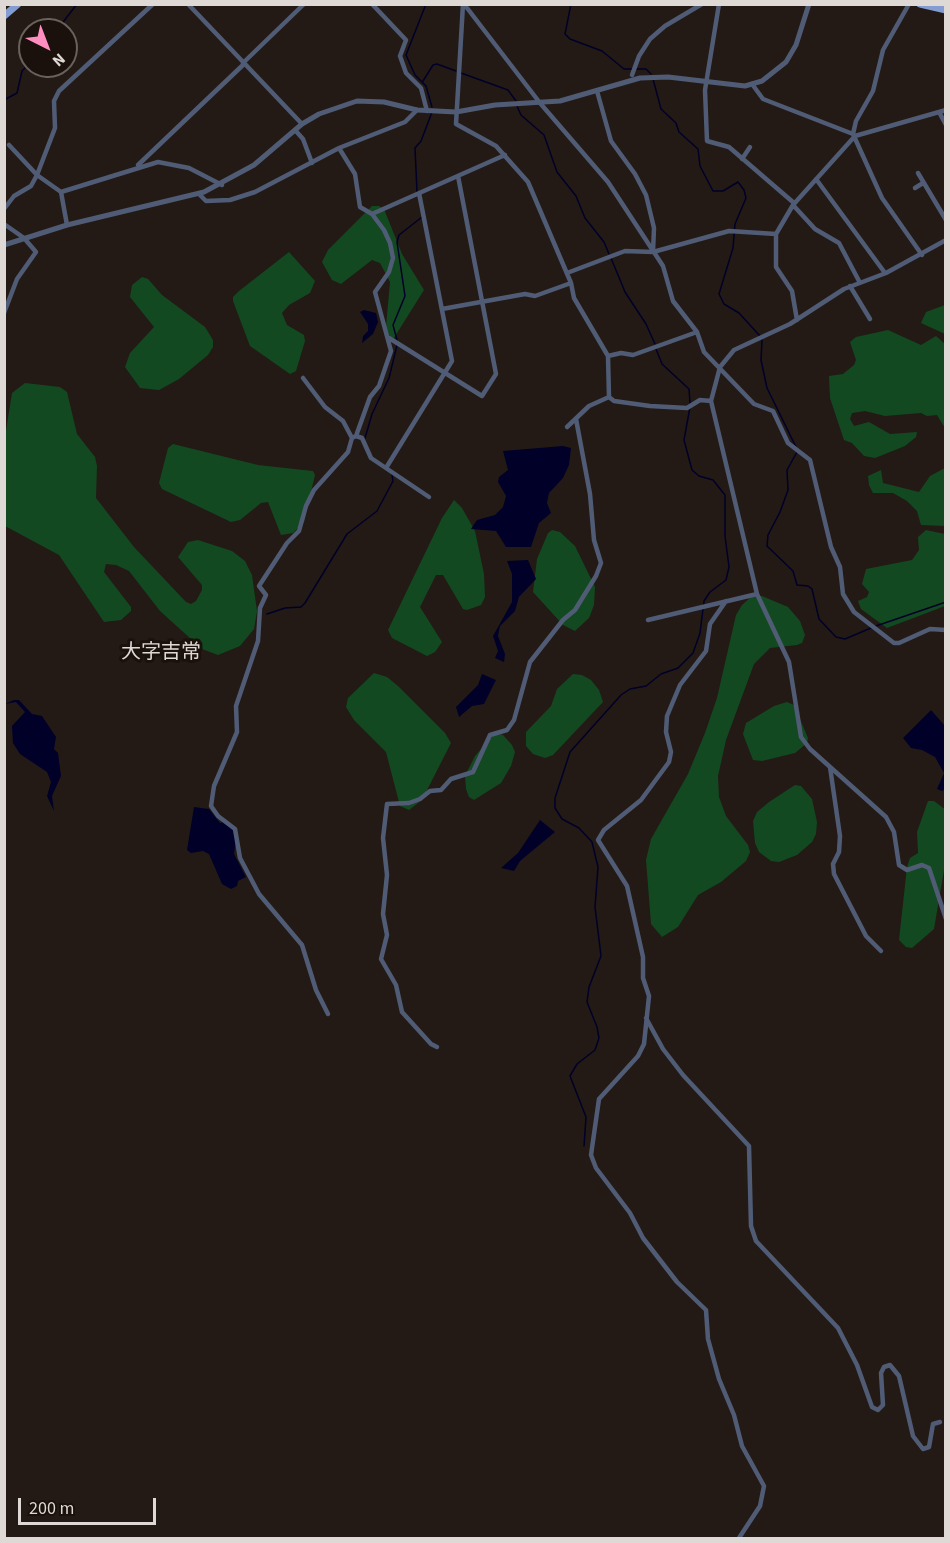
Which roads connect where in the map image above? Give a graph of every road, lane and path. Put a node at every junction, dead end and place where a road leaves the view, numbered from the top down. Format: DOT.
graph roads {
  1 [pos="18,4"];
  2 [pos="153,4"];
  3 [pos="188,4"];
  4 [pos="304,4"];
  5 [pos="372,4"];
  6 [pos="702,4"];
  7 [pos="719,4"];
  8 [pos="809,4"];
  9 [pos="909,4"];
  10 [pos="920,4"];
  11 [pos="465,5"];
  12 [pos="945,10"];
  13 [pos="4,16"];
  14 [pos="244,63"];
  15 [pos="632,75"];
  16 [pos="706,83"];
  17 [pos="752,84"];
  18 [pos="597,91"];
  19 [pos="540,103"];
  20 [pos="417,110"];
  21 [pos="945,110"];
  22 [pos="430,111"];
  23 [pos="456,112"];
  24 [pos="939,112"];
  25 [pos="302,124"];
  26 [pos="945,125"];
  27 [pos="295,130"];
  28 [pos="854,135"];
  29 [pos="9,145"];
  30 [pos="339,147"];
  31 [pos="750,147"];
  32 [pos="505,154"];
  33 [pos="742,159"];
  34 [pos="312,163"];
  35 [pos="136,167"];
  36 [pos="918,173"];
  37 [pos="37,175"];
  38 [pos="458,176"];
  39 [pos="816,178"];
  40 [pos="923,183"];
  41 [pos="222,185"];
  42 [pos="915,188"];
  43 [pos="61,192"];
  44 [pos="419,192"];
  45 [pos="199,194"];
  46 [pos="793,204"];
  47 [pos="4,209"];
  48 [pos="372,214"];
  49 [pos="945,220"];
  50 [pos="4,224"];
  51 [pos="67,225"];
  52 [pos="776,234"];
  53 [pos="24,238"];
  54 [pos="945,240"];
  55 [pos="4,245"];
  56 [pos="653,252"];
  57 [pos="922,255"];
  58 [pos="567,273"];
  59 [pos="885,273"];
  60 [pos="859,281"];
  61 [pos="572,283"];
  62 [pos="850,286"];
  63 [pos="482,301"];
  64 [pos="442,309"];
  65 [pos="4,313"];
  66 [pos="870,319"];
  67 [pos="797,320"];
  68 [pos="698,332"];
  69 [pos="389,339"];
  70 [pos="608,356"];
  71 [pos="720,367"];
  72 [pos="446,373"];
  73 [pos="303,378"];
  74 [pos="609,397"];
  75 [pos="711,401"];
  76 [pos="576,419"];
  77 [pos="567,427"];
  78 [pos="354,437"];
  79 [pos="386,468"];
  80 [pos="429,497"];
  81 [pos="757,594"];
  82 [pos="726,601"];
  83 [pos="648,620"];
  84 [pos="945,630"];
  85 [pos="830,767"];
  86 [pos="945,919"];
  87 [pos="881,951"];
  88 [pos="328,1014"];
  89 [pos="646,1017"];
  90 [pos="437,1047"];
  91 [pos="940,1422"];
  92 [pos="739,1539"];
  1 -- 13 [label="main road"];
  2 -- 37 [label="street"];
  3 -- 14 [label="street"];
  4 -- 14 [label="street"];
  5 -- 22 [label="street"];
  6 -- 15 [label="street"];
  7 -- 16 [label="street"];
  8 -- 17 [label="street"];
  9 -- 28 [label="street"];
  10 -- 12 [label="main road"];
  11 -- 19 [label="street"];
  11 -- 23 [label="street"];
  14 -- 25 [label="street"];
  14 -- 35 [label="street"];
  16 -- 17 [label="street"];
  16 -- 18 [label="street"];
  16 -- 33 [label="street"];
  17 -- 28 [label="street"];
  18 -- 19 [label="street"];
  18 -- 56 [label="street"];
  19 -- 23 [label="street"];
  19 -- 56 [label="street"];
  20 -- 22 [label="street"];
  20 -- 25 [label="street"];
  20 -- 30 [label="street"];
  21 -- 24 [label="street"];
  22 -- 23 [label="street"];
  23 -- 32 [label="street"];
  24 -- 26 [label="street"];
  24 -- 28 [label="street"];
  25 -- 27 [label="street"];
  27 -- 34 [label="street"];
  27 -- 41 [label="street"];
  28 -- 39 [label="street"];
  28 -- 57 [label="street"];
  29 -- 37 [label="street"];
  30 -- 34 [label="street"];
  30 -- 48 [label="street"];
  31 -- 33 [label="street"];
  32 -- 38 [label="street"];
  32 -- 58 [label="street"];
  33 -- 46 [label="street"];
  34 -- 45 [label="street"];
  35 -- 41 [label="street"];
  35 -- 43 [label="street"];
  36 -- 40 [label="street"];
  37 -- 43 [label="street"];
  37 -- 47 [label="street"];
  38 -- 44 [label="street"];
  38 -- 63 [label="street"];
  39 -- 46 [label="street"];
  39 -- 59 [label="street"];
  40 -- 42 [label="street"];
  40 -- 49 [label="street"];
  41 -- 45 [label="street"];
  43 -- 51 [label="street"];
  44 -- 48 [label="street"];
  44 -- 64 [label="street"];
  45 -- 51 [label="street"];
  46 -- 52 [label="street"];
  46 -- 60 [label="street"];
  48 -- 69 [label="street"];
  50 -- 53 [label="street"];
  51 -- 53 [label="street"];
  52 -- 56 [label="street"];
  52 -- 67 [label="street"];
  53 -- 55 [label="street"];
  53 -- 65 [label="street"];
  54 -- 57 [label="street"];
  56 -- 58 [label="street"];
  56 -- 68 [label="street"];
  57 -- 59 [label="street"];
  58 -- 61 [label="street"];
  59 -- 60 [label="street"];
  60 -- 62 [label="street"];
  61 -- 63 [label="street"];
  61 -- 70 [label="street"];
  62 -- 66 [label="street"];
  62 -- 67 [label="street"];
  63 -- 64 [label="street"];
  63 -- 72 [label="street"];
  64 -- 72 [label="street"];
  67 -- 71 [label="street"];
  68 -- 70 [label="street"];
  68 -- 71 [label="street"];
  69 -- 72 [label="street"];
  69 -- 78 [label="street"];
  70 -- 74 [label="street"];
  71 -- 75 [label="street"];
  71 -- 84 [label="street"];
  72 -- 79 [label="street"];
  73 -- 78 [label="street"];
  74 -- 75 [label="street"];
  74 -- 76 [label="street"];
  75 -- 81 [label="street"];
  76 -- 77 [label="street"];
  76 -- 90 [label="street"];
  78 -- 79 [label="street"];
  78 -- 88 [label="street"];
  79 -- 80 [label="street"];
  81 -- 82 [label="street"];
  81 -- 85 [label="street"];
  82 -- 83 [label="street"];
  82 -- 89 [label="street"];
  85 -- 86 [label="street"];
  85 -- 87 [label="street"];
  89 -- 91 [label="street"];
  89 -- 92 [label="street"];
}
